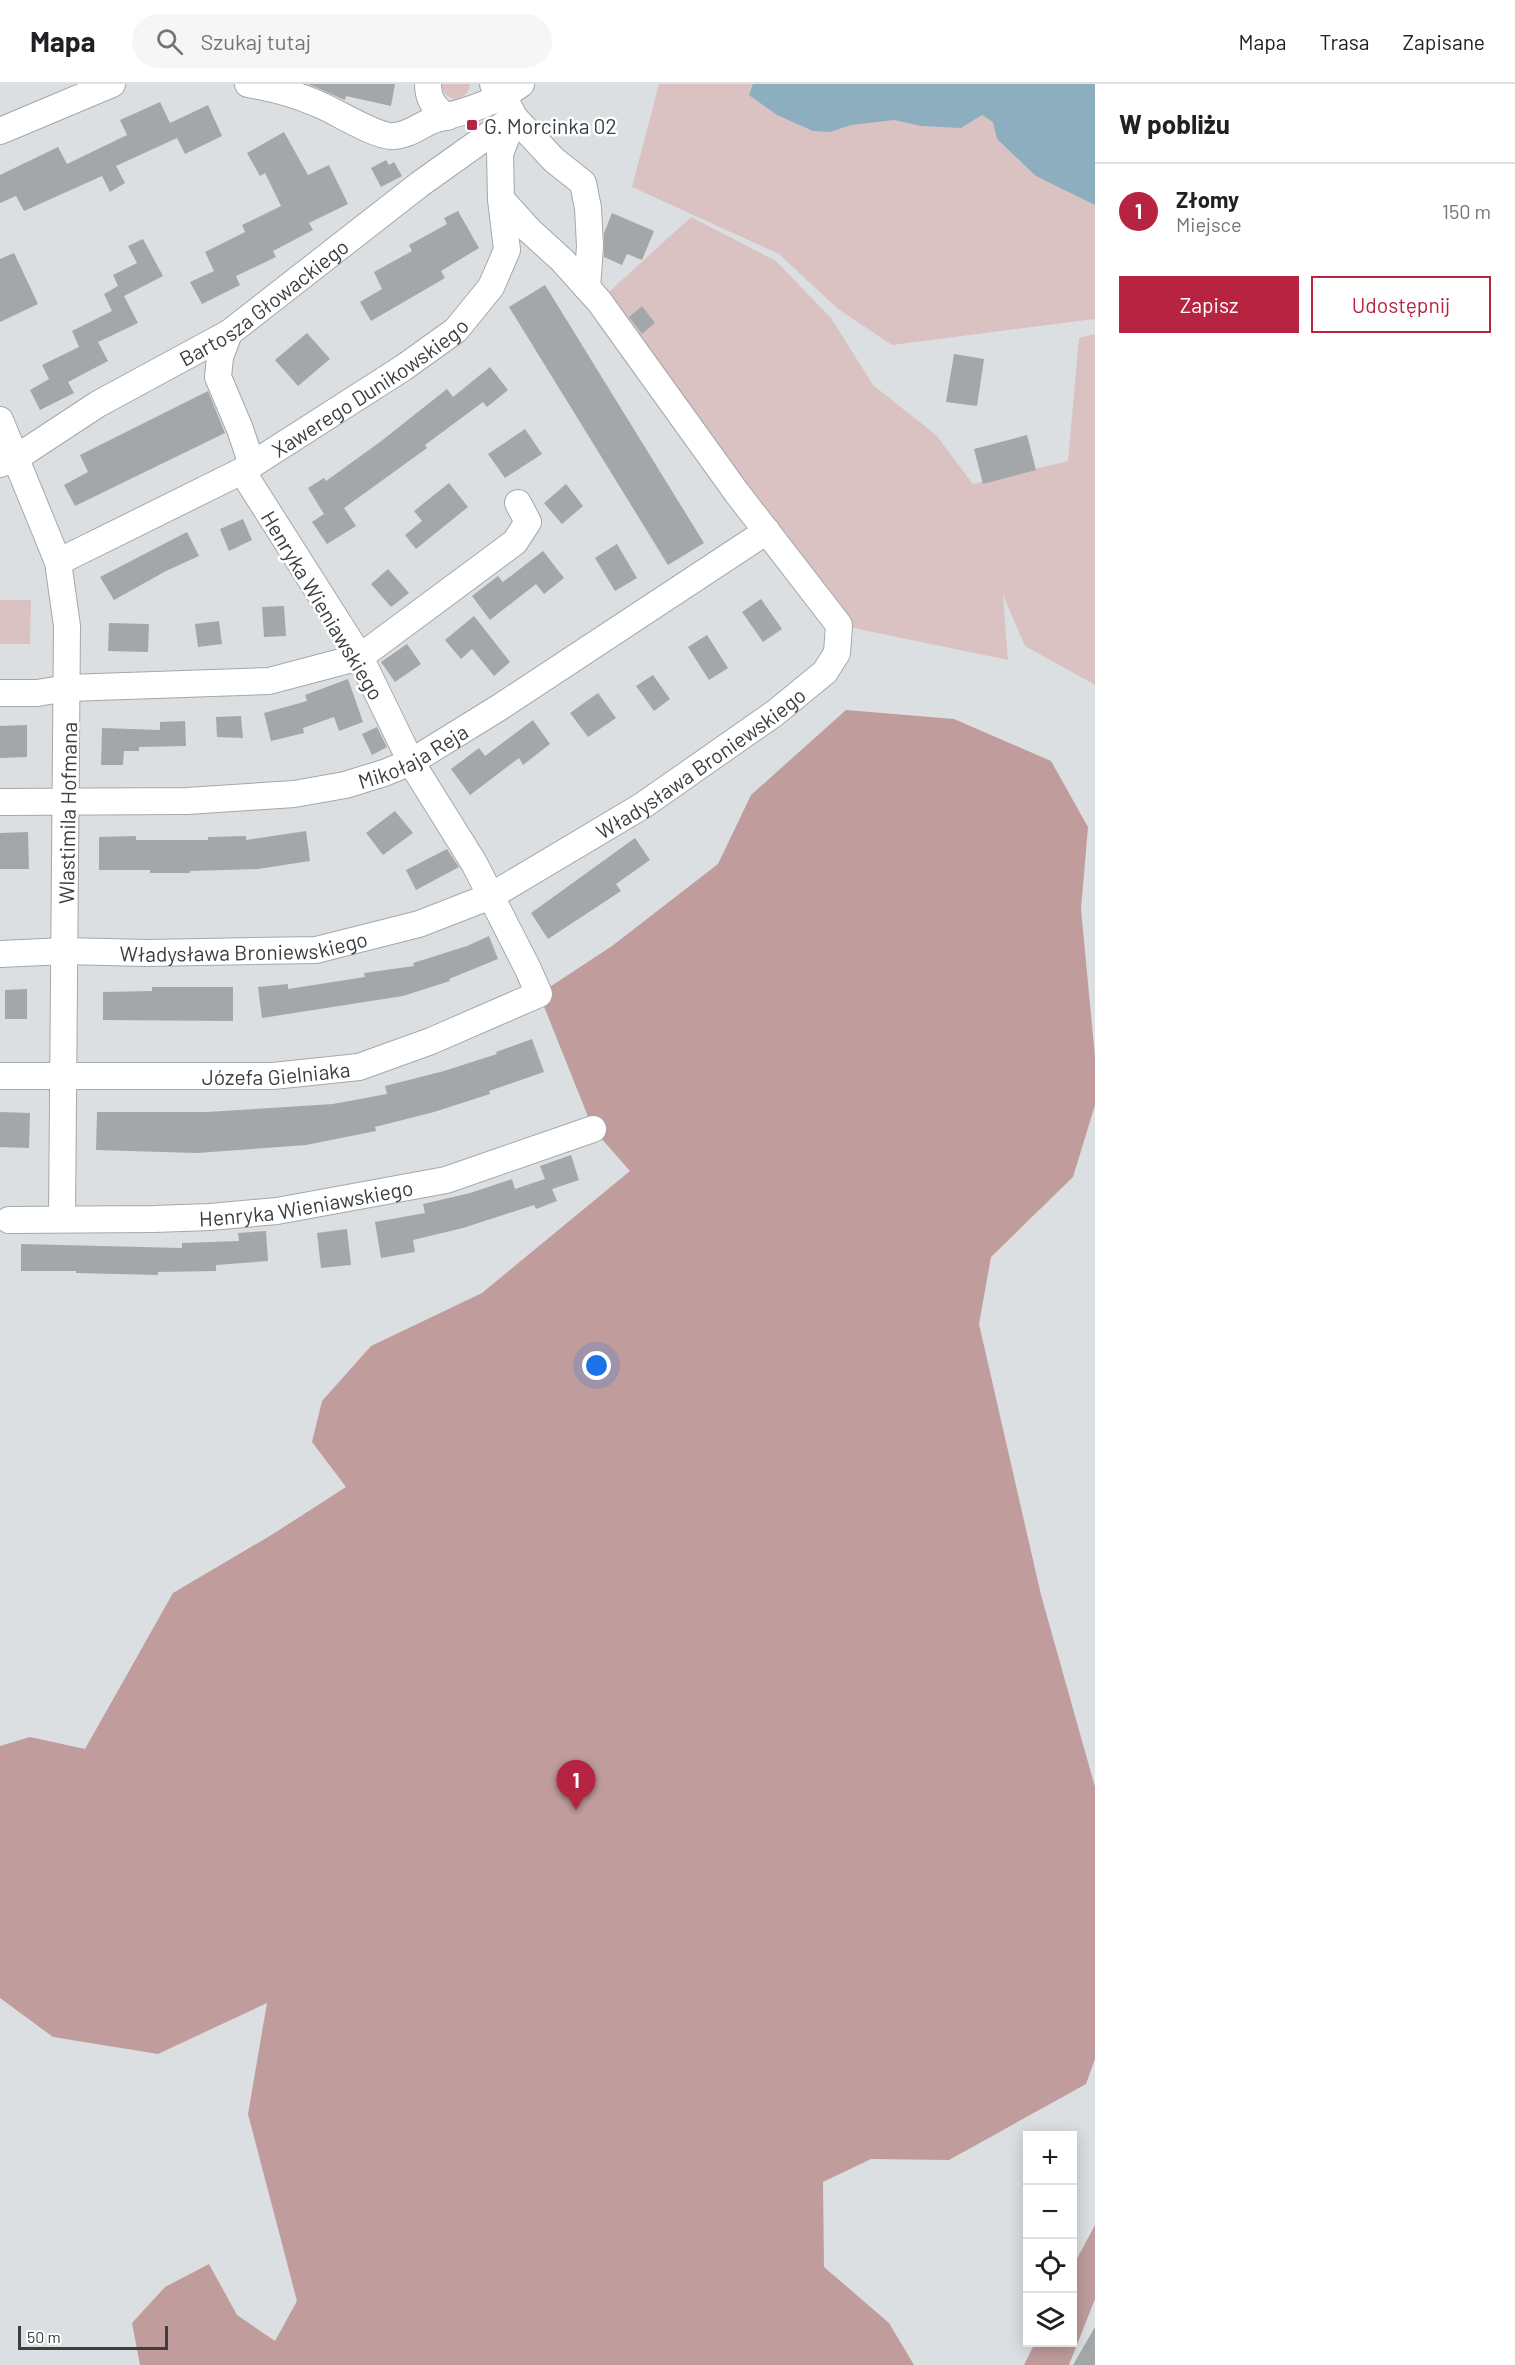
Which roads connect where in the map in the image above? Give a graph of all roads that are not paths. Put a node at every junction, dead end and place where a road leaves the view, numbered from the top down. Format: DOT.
graph roads {
  1 [pos="112,84"];
  2 [pos="248,84"];
  3 [pos="428,84"];
  4 [pos="508,96"];
  5 [pos="447,117"];
  6 [pos="0,131"];
  7 [pos="501,199"];
  8 [pos="587,288"];
  9 [pos="229,333"];
  10 [pos="0,420"];
  11 [pos="8,460"];
  12 [pos="247,468"];
  13 [pos="518,503"];
  14 [pos="767,531"];
  15 [pos="58,562"];
  16 [pos="360,657"];
  17 [pos="68,688"];
  18 [pos="0,693"];
  19 [pos="411,762"];
  20 [pos="67,801"];
  21 [pos="0,802"];
  22 [pos="491,896"];
  23 [pos="65,951"];
  24 [pos="0,954"];
  25 [pos="539,994"];
  26 [pos="64,1075"];
  27 [pos="0,1076"];
  28 [pos="593,1129"];
  29 [pos="62,1218"];
  30 [pos="9,1220"];
  1 -- 6 [label="street"];
  2 -- 5 [label="street"];
  3 -- 5 [label="street"];
  4 -- 5 [label="street"];
  4 -- 7 [label="street, Xawerego Dunikowskiego"];
  4 -- 8 [label="street"];
  4 -- 9 [label="street, Bartosza Głowackiego"];
  7 -- 8 [label="street, Władysława Broniewskiego"];
  7 -- 12 [label="street, Xawerego Dunikowskiego"];
  8 -- 14 [label="street, Władysława Broniewskiego"];
  9 -- 11 [label="street, Bartosza Głowackiego"];
  9 -- 12 [label="street, Henryka Wieniawskiego"];
  10 -- 11 [label="street, Wlastimila Hofmana"];
  11 -- 15 [label="street, Wlastimila Hofmana"];
  12 -- 15 [label="street, Xawerego Dunikowskiego"];
  12 -- 16 [label="street, Henryka Wieniawskiego"];
  13 -- 16 [label="street"];
  14 -- 19 [label="street, Mikołaja Reja"];
  14 -- 22 [label="street, Władysława Broniewskiego"];
  15 -- 17 [label="street, Wlastimila Hofmana"];
  16 -- 17 [label="street"];
  16 -- 19 [label="street, Henryka Wieniawskiego"];
  17 -- 18 [label="street"];
  17 -- 20 [label="street, Wlastimila Hofmana"];
  19 -- 20 [label="street, Mikołaja Reja"];
  19 -- 22 [label="street, Henryka Wieniawskiego"];
  20 -- 21 [label="street, Mikołaja Reja"];
  20 -- 23 [label="street, Wlastimila Hofmana"];
  22 -- 23 [label="street, Władysława Broniewskiego"];
  22 -- 25 [label="street, Henryka Wieniawskiego"];
  23 -- 24 [label="street, Władysława Broniewskiego"];
  23 -- 26 [label="street, Wlastimila Hofmana"];
  25 -- 26 [label="street, Józefa Gielniaka"];
  26 -- 27 [label="street, Józefa Gielniaka"];
  26 -- 29 [label="street, Wlastimila Hofmana"];
  28 -- 29 [label="street, Henryka Wieniawskiego"];
  29 -- 30 [label="street, Henryka Wieniawskiego"];
}
